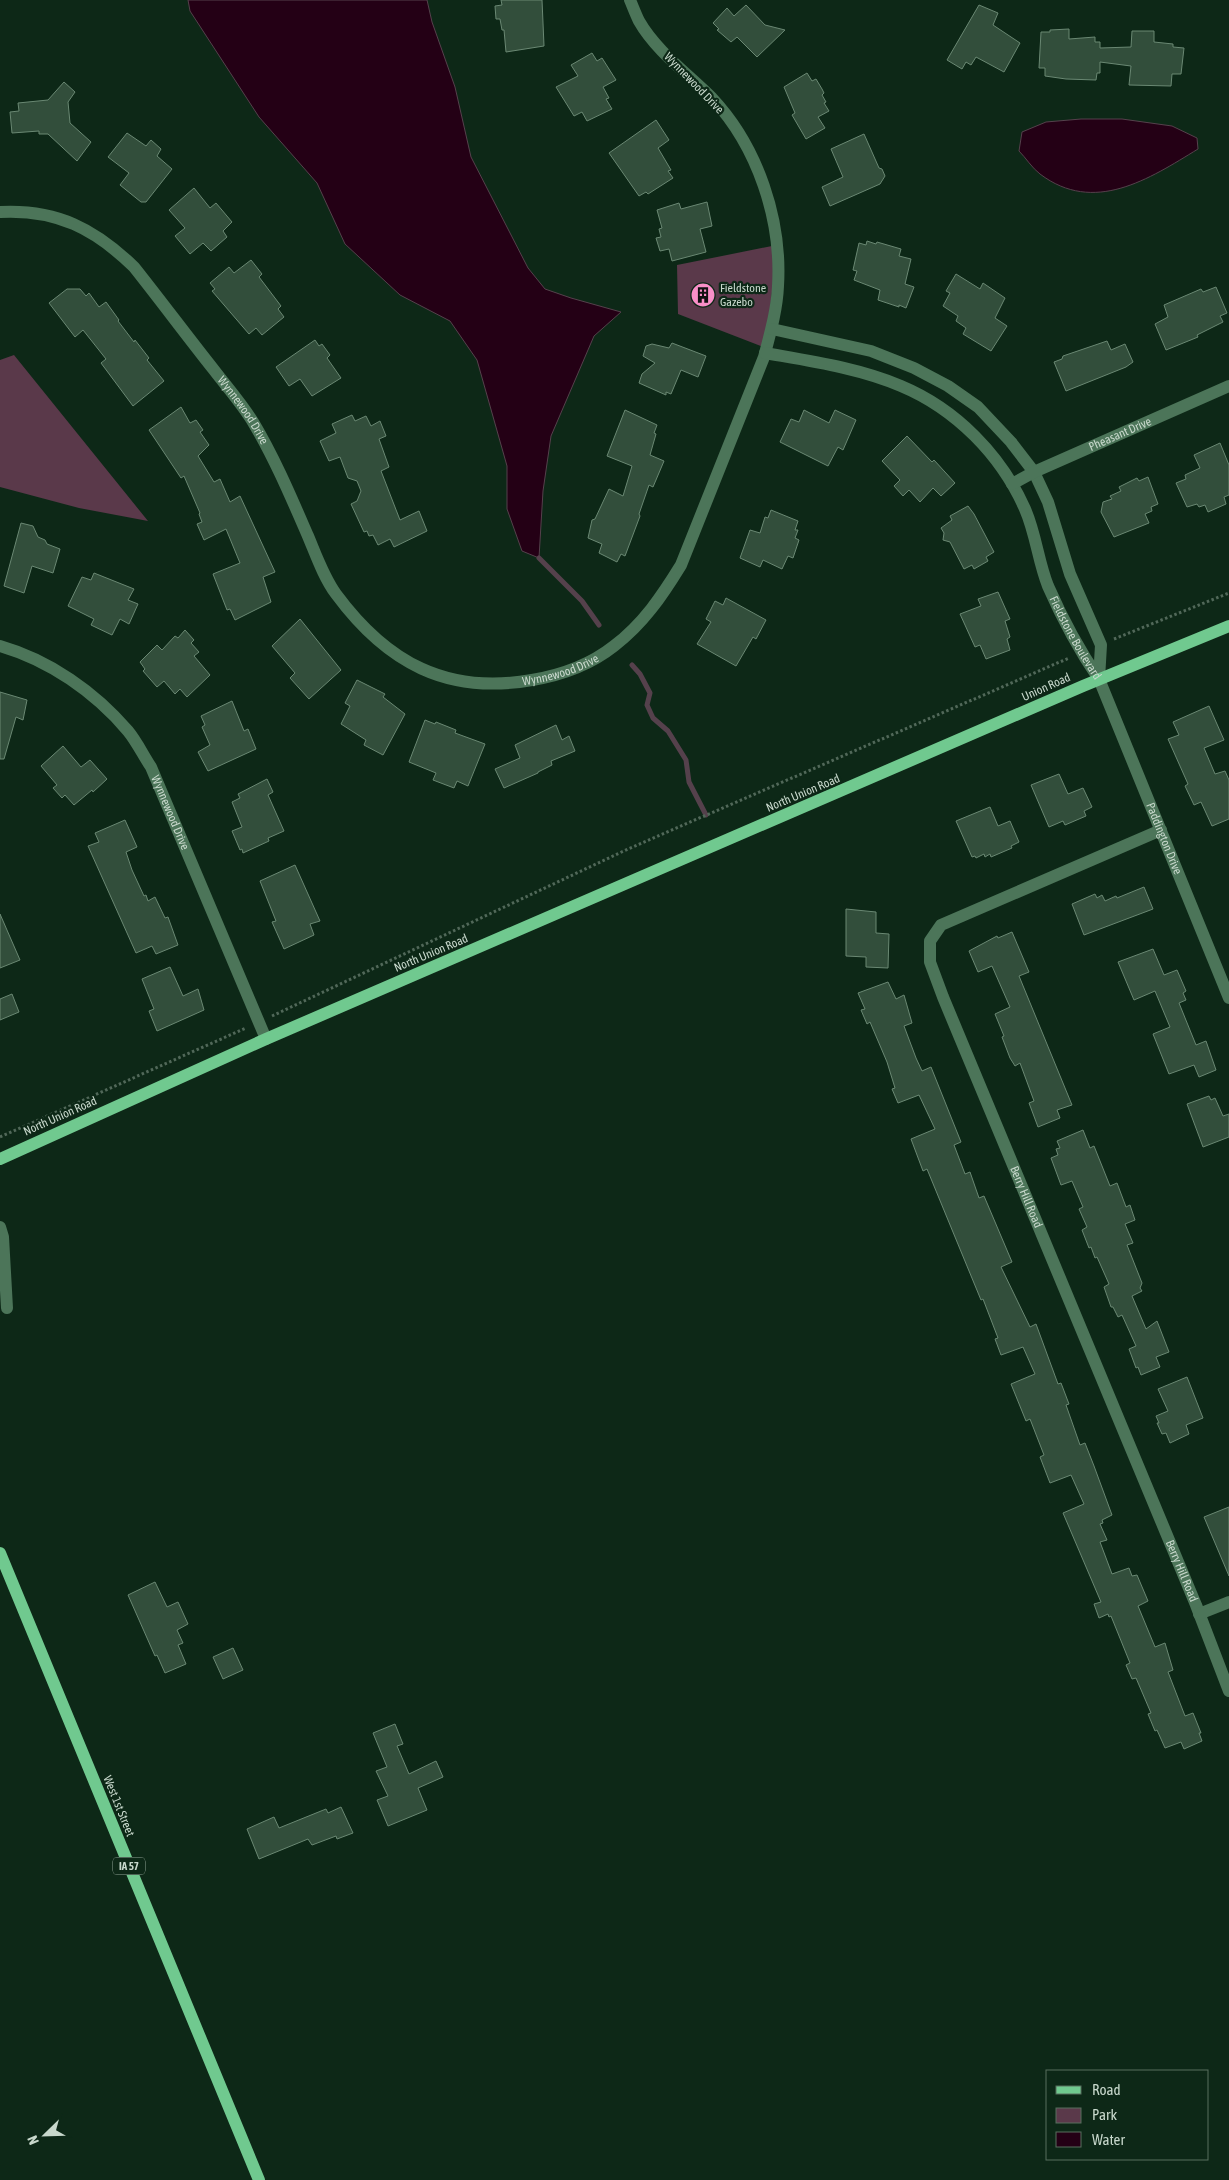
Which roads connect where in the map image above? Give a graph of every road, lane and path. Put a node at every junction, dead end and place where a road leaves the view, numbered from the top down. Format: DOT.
graph roads {
  1 [pos="630,0"];
  2 [pos="0,212"];
  3 [pos="772,329"];
  4 [pos="765,353"];
  5 [pos="1229,386"];
  6 [pos="1034,472"];
  7 [pos="1012,484"];
  8 [pos="1229,593"];
  9 [pos="1229,626"];
  10 [pos="1101,644"];
  11 [pos="0,646"];
  12 [pos="1082,653"];
  13 [pos="1099,679"];
  14 [pos="875,777"];
  15 [pos="1161,830"];
  16 [pos="1229,998"];
  17 [pos="259,1023"];
  18 [pos="266,1039"];
  19 [pos="0,1137"];
  20 [pos="0,1159"];
  21 [pos="0,1226"];
  22 [pos="7,1308"];
  23 [pos="0,1553"];
  24 [pos="1229,1602"];
  25 [pos="1199,1614"];
  26 [pos="1229,1690"];
  27 [pos="259,2180"];
  1 -- 3 [label="street, Wynnewood Drive"];
  2 -- 4 [label="street, Wynnewood Drive"];
  3 -- 4 [label="street, Wynnewood Drive"];
  3 -- 6 [label="street, Fieldstone Boulevard"];
  4 -- 7 [label="street, Fieldstone Boulevard"];
  5 -- 6 [label="street, Pheasant Drive"];
  6 -- 7 [label="street, Pheasant Drive"];
  6 -- 10 [label="street, Fieldstone Boulevard"];
  7 -- 12 [label="street, Fieldstone Boulevard"];
  8 -- 10 [label="path"];
  9 -- 13 [label="main road, Union Road"];
  10 -- 13 [label="street, Fieldstone Boulevard"];
  11 -- 17 [label="street, Wynnewood Drive"];
  12 -- 13 [label="street, Fieldstone Boulevard"];
  12 -- 17 [label="path"];
  13 -- 14 [label="main road, Union Road"];
  13 -- 15 [label="street, Paddington Drive"];
  14 -- 18 [label="main road, North Union Road"];
  15 -- 16 [label="street, Paddington Drive"];
  15 -- 25 [label="street, Berry Hill Road"];
  17 -- 18 [label="street, Wynnewood Drive"];
  17 -- 19 [label="path"];
  18 -- 20 [label="main road, North Union Road"];
  21 -- 22 [label="street"];
  23 -- 27 [label="main road, West 1st Street / IA 57"];
  24 -- 25 [label="street"];
  25 -- 26 [label="street, Berry Hill Road"];
}
